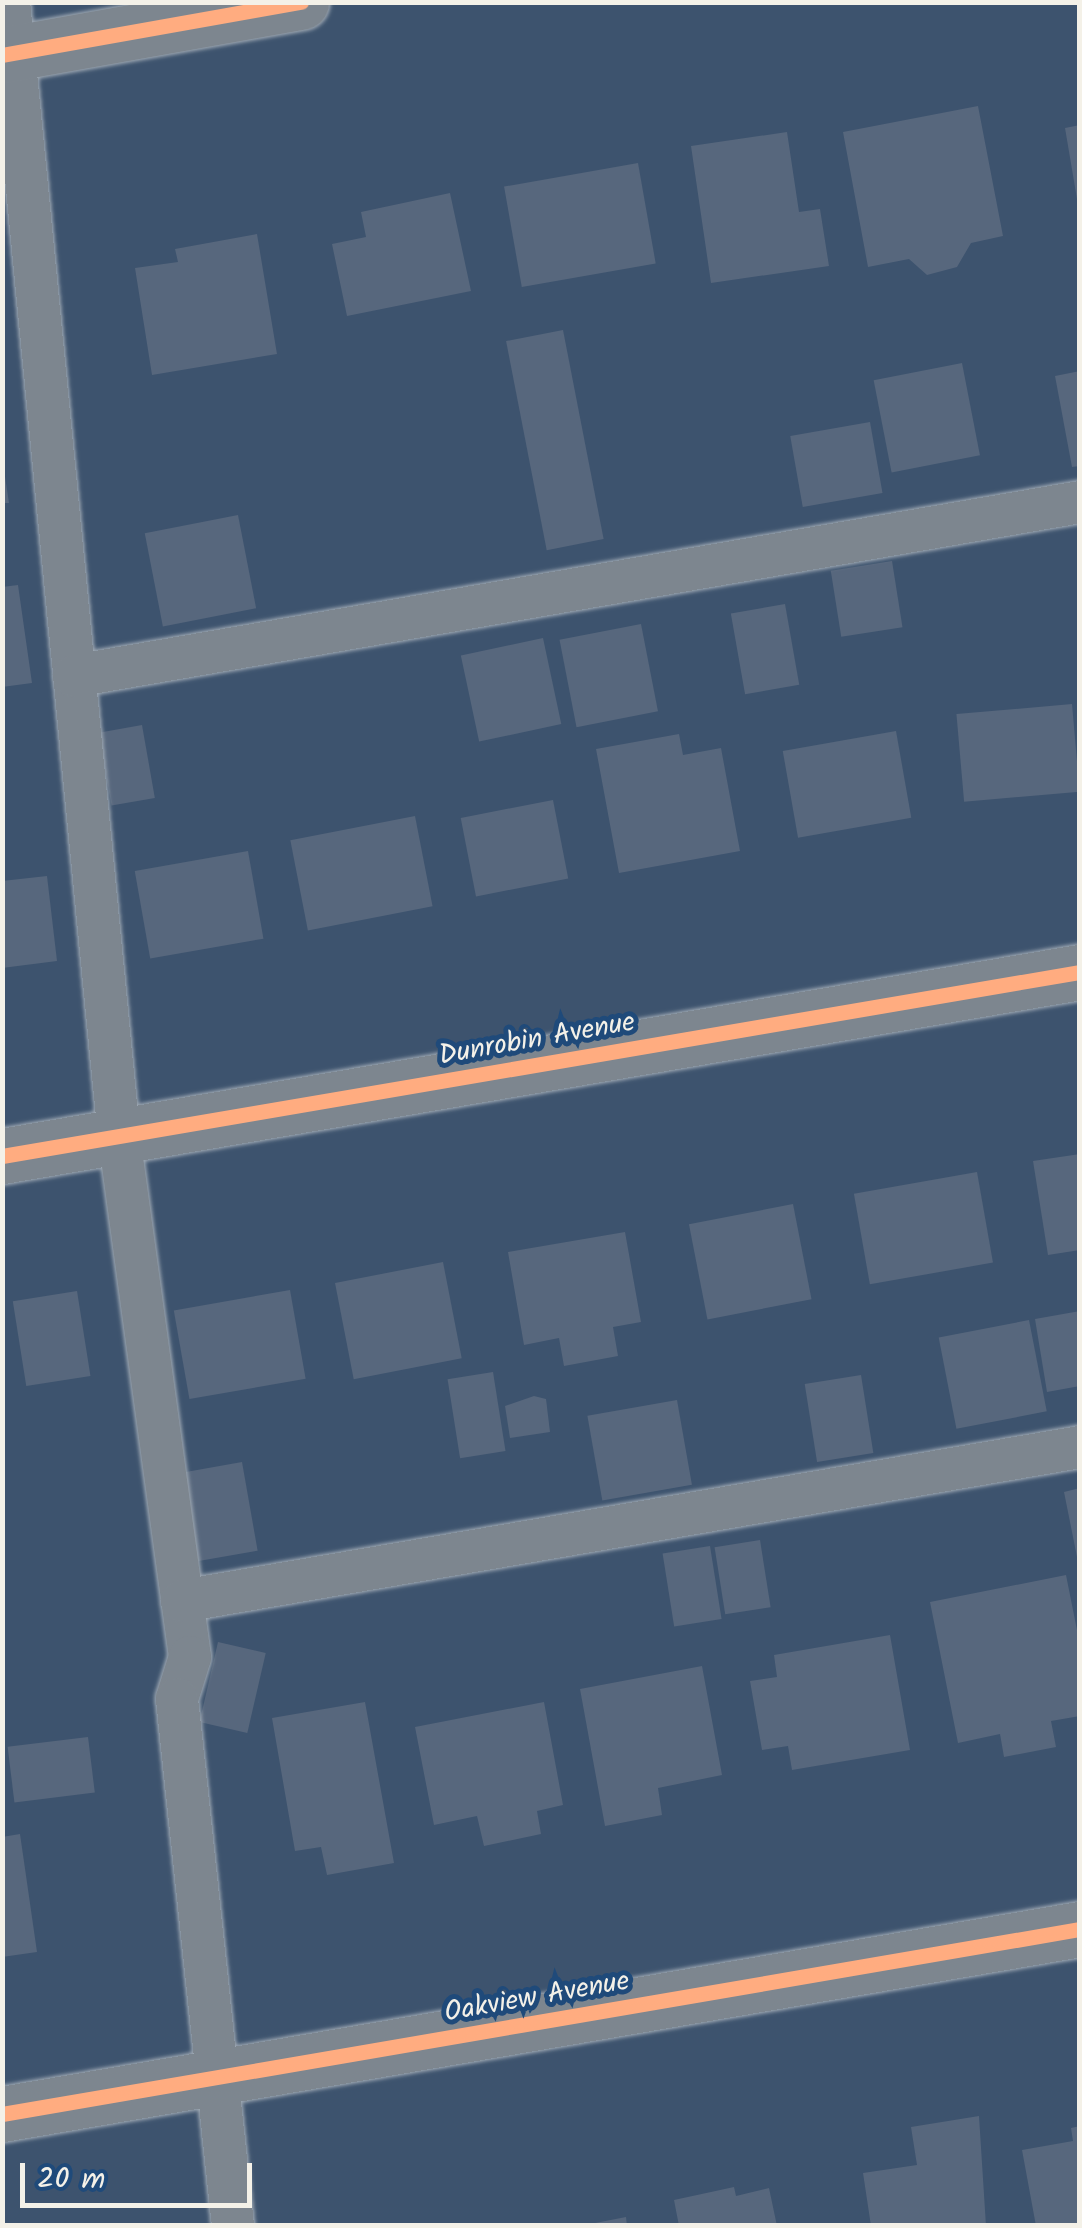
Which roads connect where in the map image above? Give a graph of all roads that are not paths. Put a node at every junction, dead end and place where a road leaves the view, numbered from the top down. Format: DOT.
graph roads {
  1 [pos="301,2"];
  2 [pos="8,37"];
  3 [pos="1080,502"];
  4 [pos="74,676"];
  5 [pos="1080,972"];
  6 [pos="119,1136"];
  7 [pos="2,1156"];
  8 [pos="1080,1448"];
  9 [pos="182,1601"];
  10 [pos="1080,1929"];
  11 [pos="216,2079"];
  12 [pos="2,2114"];
  13 [pos="233,2226"];
  1 -- 2 [label="street"];
  2 -- 4 [label="lane"];
  3 -- 4 [label="lane"];
  4 -- 6 [label="lane"];
  5 -- 6 [label="street, Dunrobin Avenue"];
  6 -- 7 [label="street, Dunrobin Avenue"];
  6 -- 9 [label="lane"];
  8 -- 9 [label="lane"];
  9 -- 11 [label="lane"];
  10 -- 11 [label="street, Oakview Avenue"];
  11 -- 12 [label="street, Oakview Avenue"];
  11 -- 13 [label="lane"];
}
